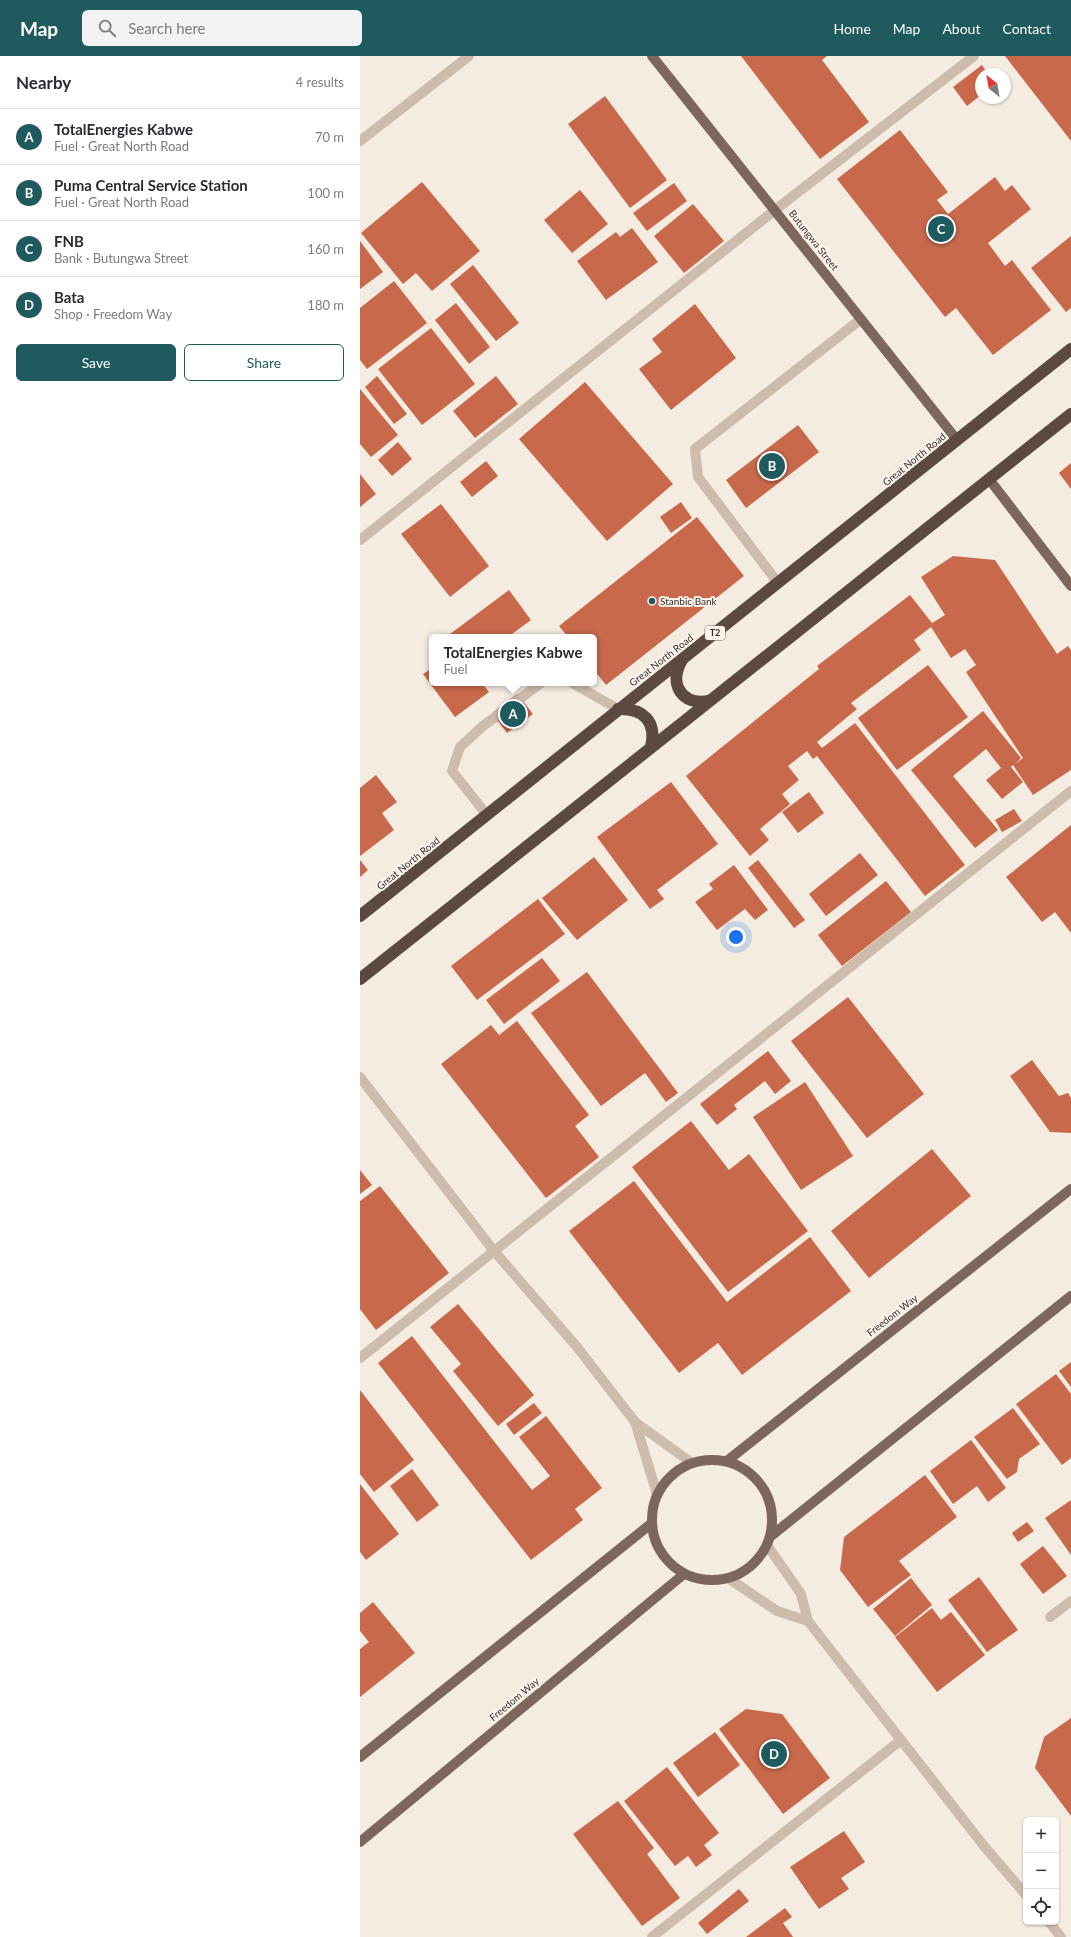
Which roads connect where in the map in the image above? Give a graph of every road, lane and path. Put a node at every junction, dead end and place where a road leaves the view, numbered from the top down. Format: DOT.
graph roads {
  1 [pos="469,56"];
  2 [pos="652,56"];
  3 [pos="974,56"];
  4 [pos="360,141"];
  5 [pos="774,210"];
  6 [pos="861,319"];
  7 [pos="1071,349"];
  8 [pos="1071,414"];
  9 [pos="957,440"];
  10 [pos="988,479"];
  11 [pos="360,540"];
  12 [pos="778,583"];
  13 [pos="1071,586"];
  14 [pos="682,659"];
  15 [pos="537,686"];
  16 [pos="577,686"];
  17 [pos="709,702"];
  18 [pos="618,709"];
  19 [pos="651,747"];
  20 [pos="1071,791"];
  21 [pos="487,814"];
  22 [pos="360,916"];
  23 [pos="360,979"];
  24 [pos="360,1077"];
  25 [pos="1071,1189"];
  26 [pos="494,1251"];
  27 [pos="1071,1296"];
  28 [pos="360,1358"];
  29 [pos="635,1422"];
  30 [pos="728,1461"];
  31 [pos="692,1463"];
  32 [pos="658,1494"];
  33 [pos="652,1523"];
  34 [pos="769,1541"];
  35 [pos="684,1574"];
  36 [pos="728,1578"];
  37 [pos="1071,1601"];
  38 [pos="1050,1617"];
  39 [pos="808,1621"];
  40 [pos="901,1740"];
  41 [pos="360,1757"];
  42 [pos="360,1842"];
  43 [pos="1023,1892"];
  44 [pos="1051,1925"];
  45 [pos="652,1937"];
  46 [pos="1061,1937"];
  1 -- 4 [label="street"];
  2 -- 5 [label="main road, Butungwa Street"];
  3 -- 5 [label="street"];
  5 -- 6 [label="main road, Butungwa Street"];
  5 -- 11 [label="street"];
  6 -- 9 [label="main road, Butungwa Street"];
  6 -- 12 [label="street"];
  7 -- 9 [label="highway, Great North Road / T2"];
  8 -- 10 [label="highway"];
  9 -- 12 [label="highway, Great North Road / T2"];
  10 -- 13 [label="main road"];
  10 -- 17 [label="highway"];
  12 -- 14 [label="highway, Great North Road / T2"];
  14 -- 17 [label="highway"];
  14 -- 18 [label="highway, Great North Road / T2"];
  15 -- 21 [label="street"];
  16 -- 18 [label="street"];
  17 -- 19 [label="highway"];
  18 -- 19 [label="highway"];
  18 -- 21 [label="highway, Great North Road / T2"];
  19 -- 23 [label="highway"];
  20 -- 26 [label="street"];
  21 -- 22 [label="highway, Great North Road / T2"];
  24 -- 26 [label="street"];
  25 -- 30 [label="main road, Freedom Way"];
  26 -- 28 [label="street"];
  26 -- 29 [label="street"];
  27 -- 34 [label="main road"];
  29 -- 31 [label="street"];
  29 -- 32 [label="street"];
  30 -- 31 [label="main road"];
  30 -- 34 [label="main road"];
  31 -- 32 [label="main road"];
  32 -- 33 [label="main road"];
  33 -- 35 [label="main road"];
  33 -- 41 [label="main road"];
  34 -- 36 [label="main road"];
  34 -- 39 [label="street"];
  35 -- 36 [label="main road"];
  35 -- 42 [label="main road, Freedom Way"];
  36 -- 39 [label="street"];
  37 -- 38 [label="street"];
  39 -- 40 [label="street"];
  40 -- 43 [label="street"];
  40 -- 45 [label="street"];
  44 -- 46 [label="street"];
}
